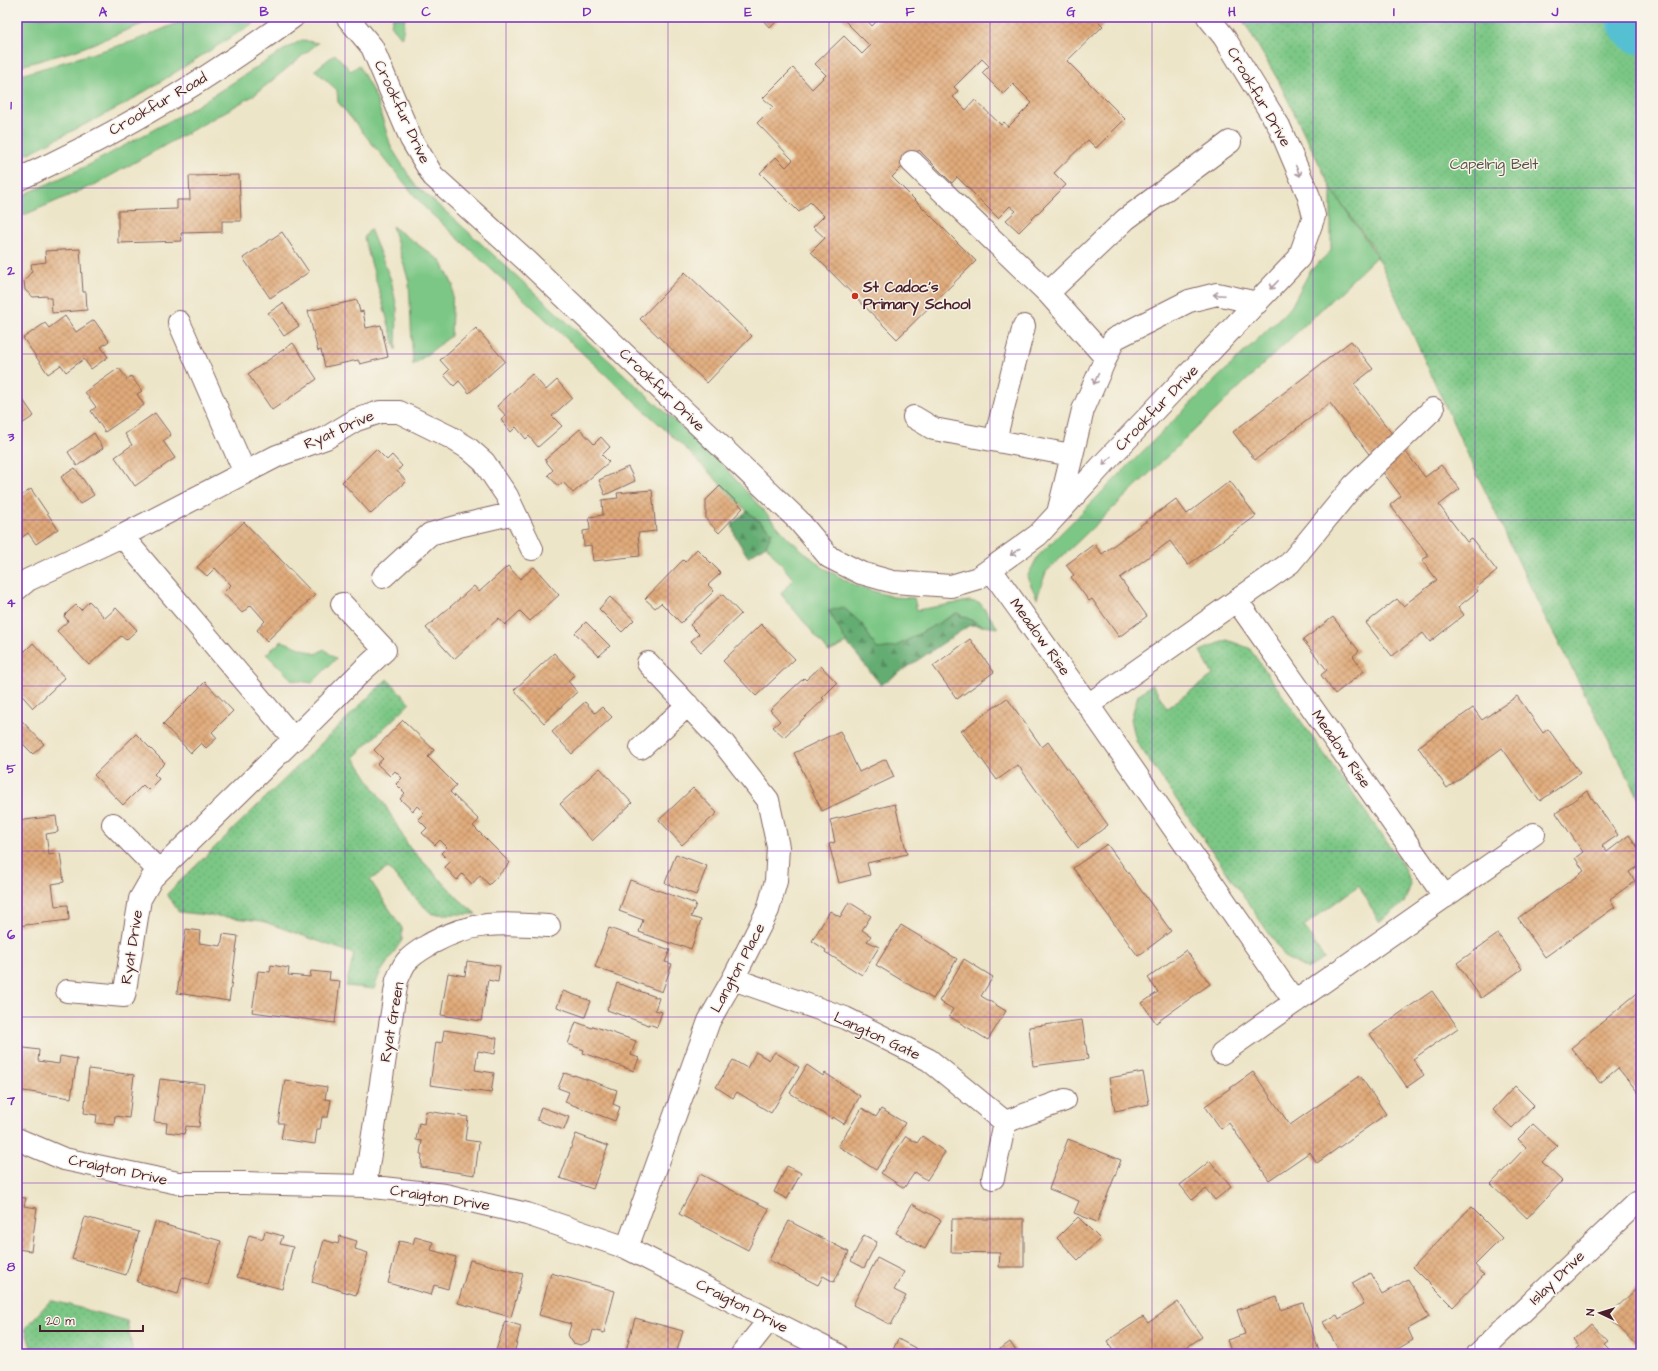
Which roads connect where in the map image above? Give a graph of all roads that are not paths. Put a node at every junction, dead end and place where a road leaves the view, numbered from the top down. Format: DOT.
graph roads {
  1 [pos="293,17"];
  2 [pos="347,17"];
  3 [pos="1208,17"];
  4 [pos="1230,142"];
  5 [pos="912,162"];
  6 [pos="17,180"];
  7 [pos="1048,293"];
  8 [pos="1257,303"];
  9 [pos="179,322"];
  10 [pos="1024,326"];
  11 [pos="1106,358"];
  12 [pos="1433,410"];
  13 [pos="914,417"];
  14 [pos="994,440"];
  15 [pos="1071,454"];
  16 [pos="245,473"];
  17 [pos="515,514"];
  18 [pos="1058,514"];
  19 [pos="122,536"];
  20 [pos="532,549"];
  21 [pos="991,570"];
  22 [pos="382,577"];
  23 [pos="17,589"];
  24 [pos="1237,601"];
  25 [pos="342,604"];
  26 [pos="648,663"];
  27 [pos="688,705"];
  28 [pos="1088,705"];
  29 [pos="294,739"];
  30 [pos="641,748"];
  31 [pos="113,824"];
  32 [pos="1534,834"];
  33 [pos="159,871"];
  34 [pos="1445,897"];
  35 [pos="549,926"];
  36 [pos="733,979"];
  37 [pos="67,991"];
  38 [pos="1295,1002"];
  39 [pos="1222,1053"];
  40 [pos="1065,1100"];
  41 [pos="1005,1122"];
  42 [pos="17,1139"];
  43 [pos="993,1178"];
  44 [pos="365,1186"];
  45 [pos="1636,1203"];
  46 [pos="627,1248"];
  47 [pos="769,1320"];
  48 [pos="742,1354"];
  49 [pos="837,1354"];
  50 [pos="1478,1354"];
  1 -- 6 [label="street, Crookfur Road"];
  2 -- 21 [label="street, Crookfur Drive"];
  3 -- 8 [label="street, Crookfur Drive, one-way"];
  4 -- 7 [label="street"];
  5 -- 7 [label="street"];
  7 -- 11 [label="street"];
  8 -- 11 [label="street, one-way"];
  8 -- 18 [label="street, Crookfur Drive, one-way"];
  9 -- 16 [label="street"];
  10 -- 14 [label="street"];
  11 -- 15 [label="street, one-way"];
  12 -- 24 [label="street"];
  13 -- 14 [label="street"];
  14 -- 15 [label="street"];
  15 -- 18 [label="street"];
  16 -- 17 [label="street, Ryat Drive"];
  16 -- 19 [label="street, Ryat Drive"];
  17 -- 20 [label="street, Ryat Drive"];
  17 -- 22 [label="street"];
  18 -- 21 [label="street, Crookfur Drive, one-way"];
  19 -- 23 [label="street, Ryat Drive"];
  19 -- 29 [label="street"];
  21 -- 28 [label="street, Meadow Rise"];
  24 -- 28 [label="street"];
  24 -- 34 [label="street, Meadow Rise"];
  25 -- 29 [label="street, Ryat Drive"];
  26 -- 27 [label="street, Langton Place"];
  27 -- 30 [label="street"];
  27 -- 36 [label="street, Langton Place"];
  28 -- 38 [label="street, Meadow Rise"];
  29 -- 33 [label="street, Ryat Drive"];
  31 -- 33 [label="street"];
  32 -- 34 [label="street"];
  33 -- 37 [label="street, Ryat Drive"];
  34 -- 38 [label="street"];
  35 -- 44 [label="street, Ryat Green"];
  36 -- 41 [label="street, Langton Gate"];
  36 -- 46 [label="street, Langton Place"];
  38 -- 39 [label="street"];
  40 -- 41 [label="street"];
  41 -- 43 [label="street"];
  42 -- 44 [label="street, Craigton Drive"];
  44 -- 46 [label="street, Craigton Drive"];
  45 -- 50 [label="street, Islay Drive"];
  46 -- 47 [label="street, Craigton Drive"];
  47 -- 48 [label="street"];
  47 -- 49 [label="street, Craigton Drive"];
}
